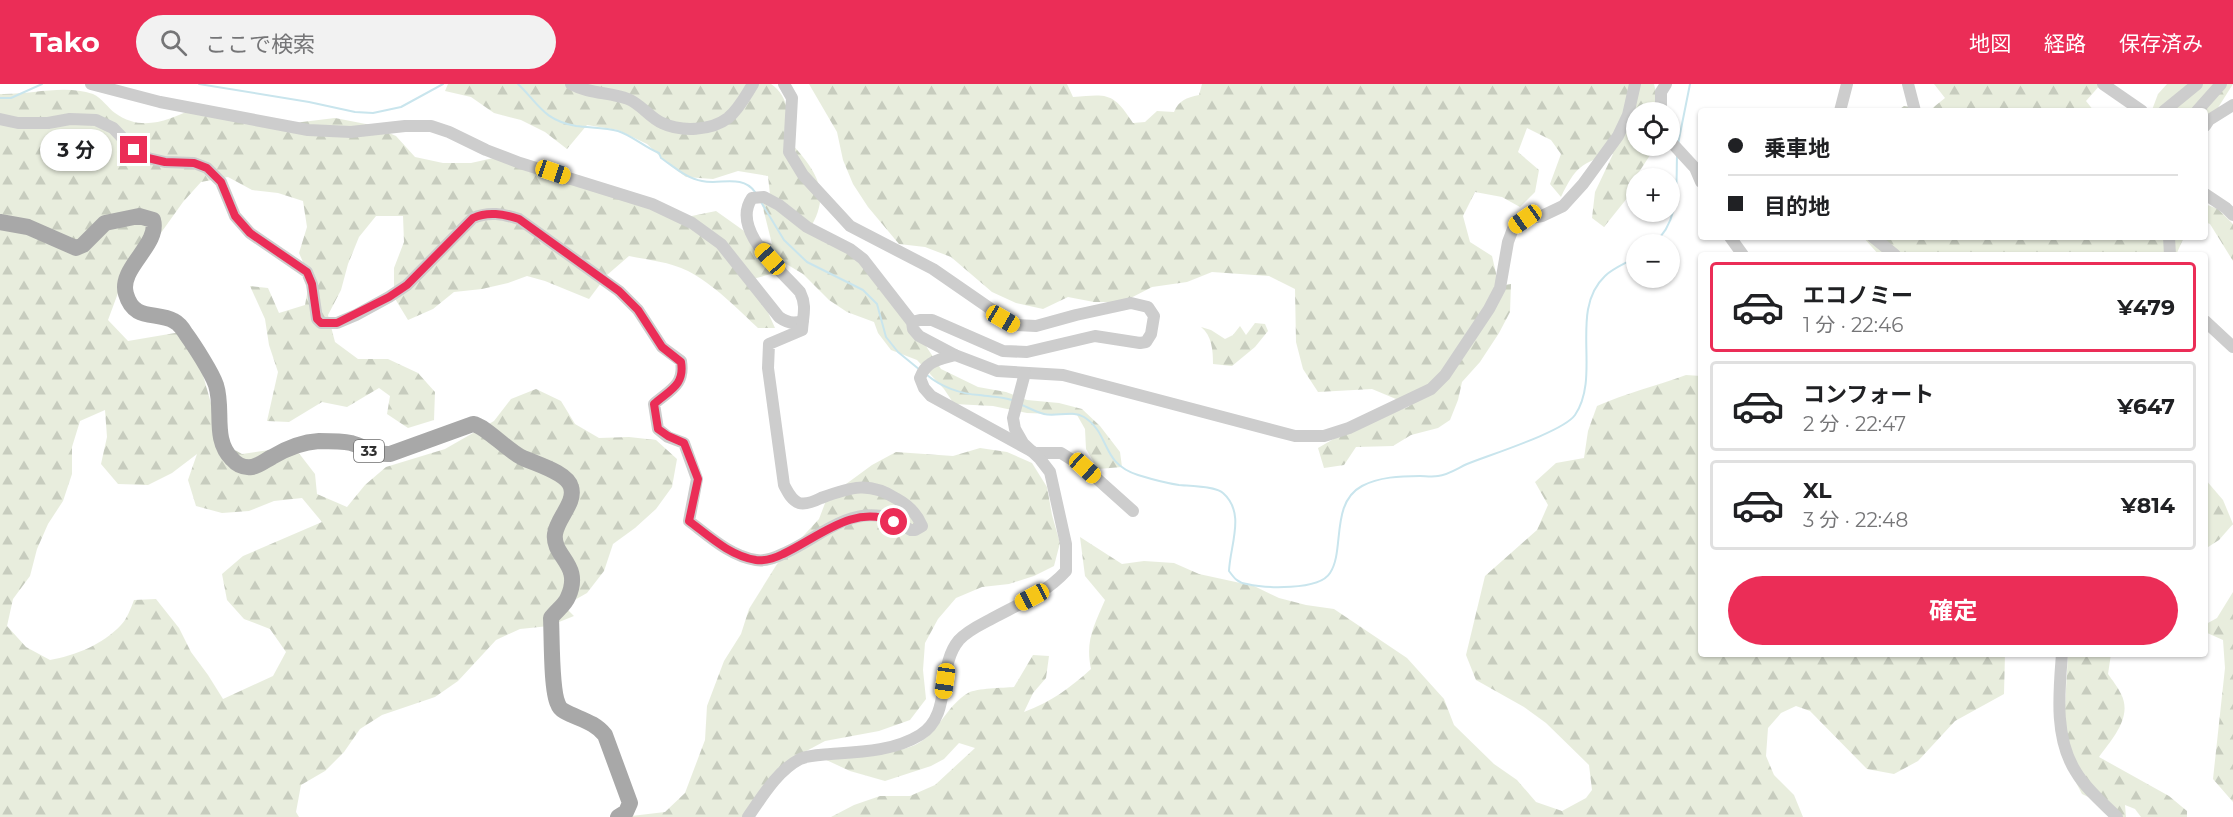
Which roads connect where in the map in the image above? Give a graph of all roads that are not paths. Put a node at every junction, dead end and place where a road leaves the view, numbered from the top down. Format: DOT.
graph roads {
  1 [pos="91,84"];
  2 [pos="571,84"];
  3 [pos="753,84"];
  4 [pos="784,84"];
  5 [pos="1635,84"];
  6 [pos="1666,84"];
  7 [pos="1847,84"];
  8 [pos="1908,84"];
  9 [pos="2103,84"];
  10 [pos="2197,84"];
  11 [pos="2222,84"];
  12 [pos="1661,102"];
  13 [pos="2233,105"];
  14 [pos="1841,108"];
  15 [pos="1914,108"];
  16 [pos="2138,108"];
  17 [pos="2168,108"];
  18 [pos="2200,108"];
  19 [pos="0,119"];
  20 [pos="2208,122"];
  21 [pos="1680,152"];
  22 [pos="1698,175"];
  23 [pos="2208,196"];
  24 [pos="2233,215"];
  25 [pos="0,222"];
  26 [pos="1877,240"];
  27 [pos="1891,252"];
  28 [pos="803,320"];
  29 [pos="912,322"];
  30 [pos="2208,324"];
  31 [pos="2233,347"];
  32 [pos="955,355"];
  33 [pos="1024,376"];
  34 [pos="1035,453"];
  35 [pos="1133,511"];
  36 [pos="2062,657"];
  37 [pos="618,817"];
  38 [pos="748,817"];
  39 [pos="2117,817"];
  1 -- 28 [label="street"];
  2 -- 3 [label="street"];
  4 -- 29 [label="street"];
  5 -- 33 [label="street"];
  6 -- 12 [label="street"];
  7 -- 14 [label="street"];
  8 -- 15 [label="street"];
  9 -- 16 [label="street"];
  10 -- 17 [label="street"];
  11 -- 18 [label="street"];
  13 -- 20 [label="street"];
  19 -- 28 [label="street"];
  21 -- 22 [label="street"];
  23 -- 24 [label="street"];
  25 -- 37 [label="main road, 33"];
  26 -- 27 [label="street"];
  28 -- 29 [label="street"];
  29 -- 32 [label="street"];
  30 -- 31 [label="street"];
  32 -- 33 [label="street"];
  32 -- 34 [label="street"];
  33 -- 34 [label="street"];
  34 -- 35 [label="street"];
  34 -- 38 [label="street"];
  36 -- 39 [label="street"];
}
